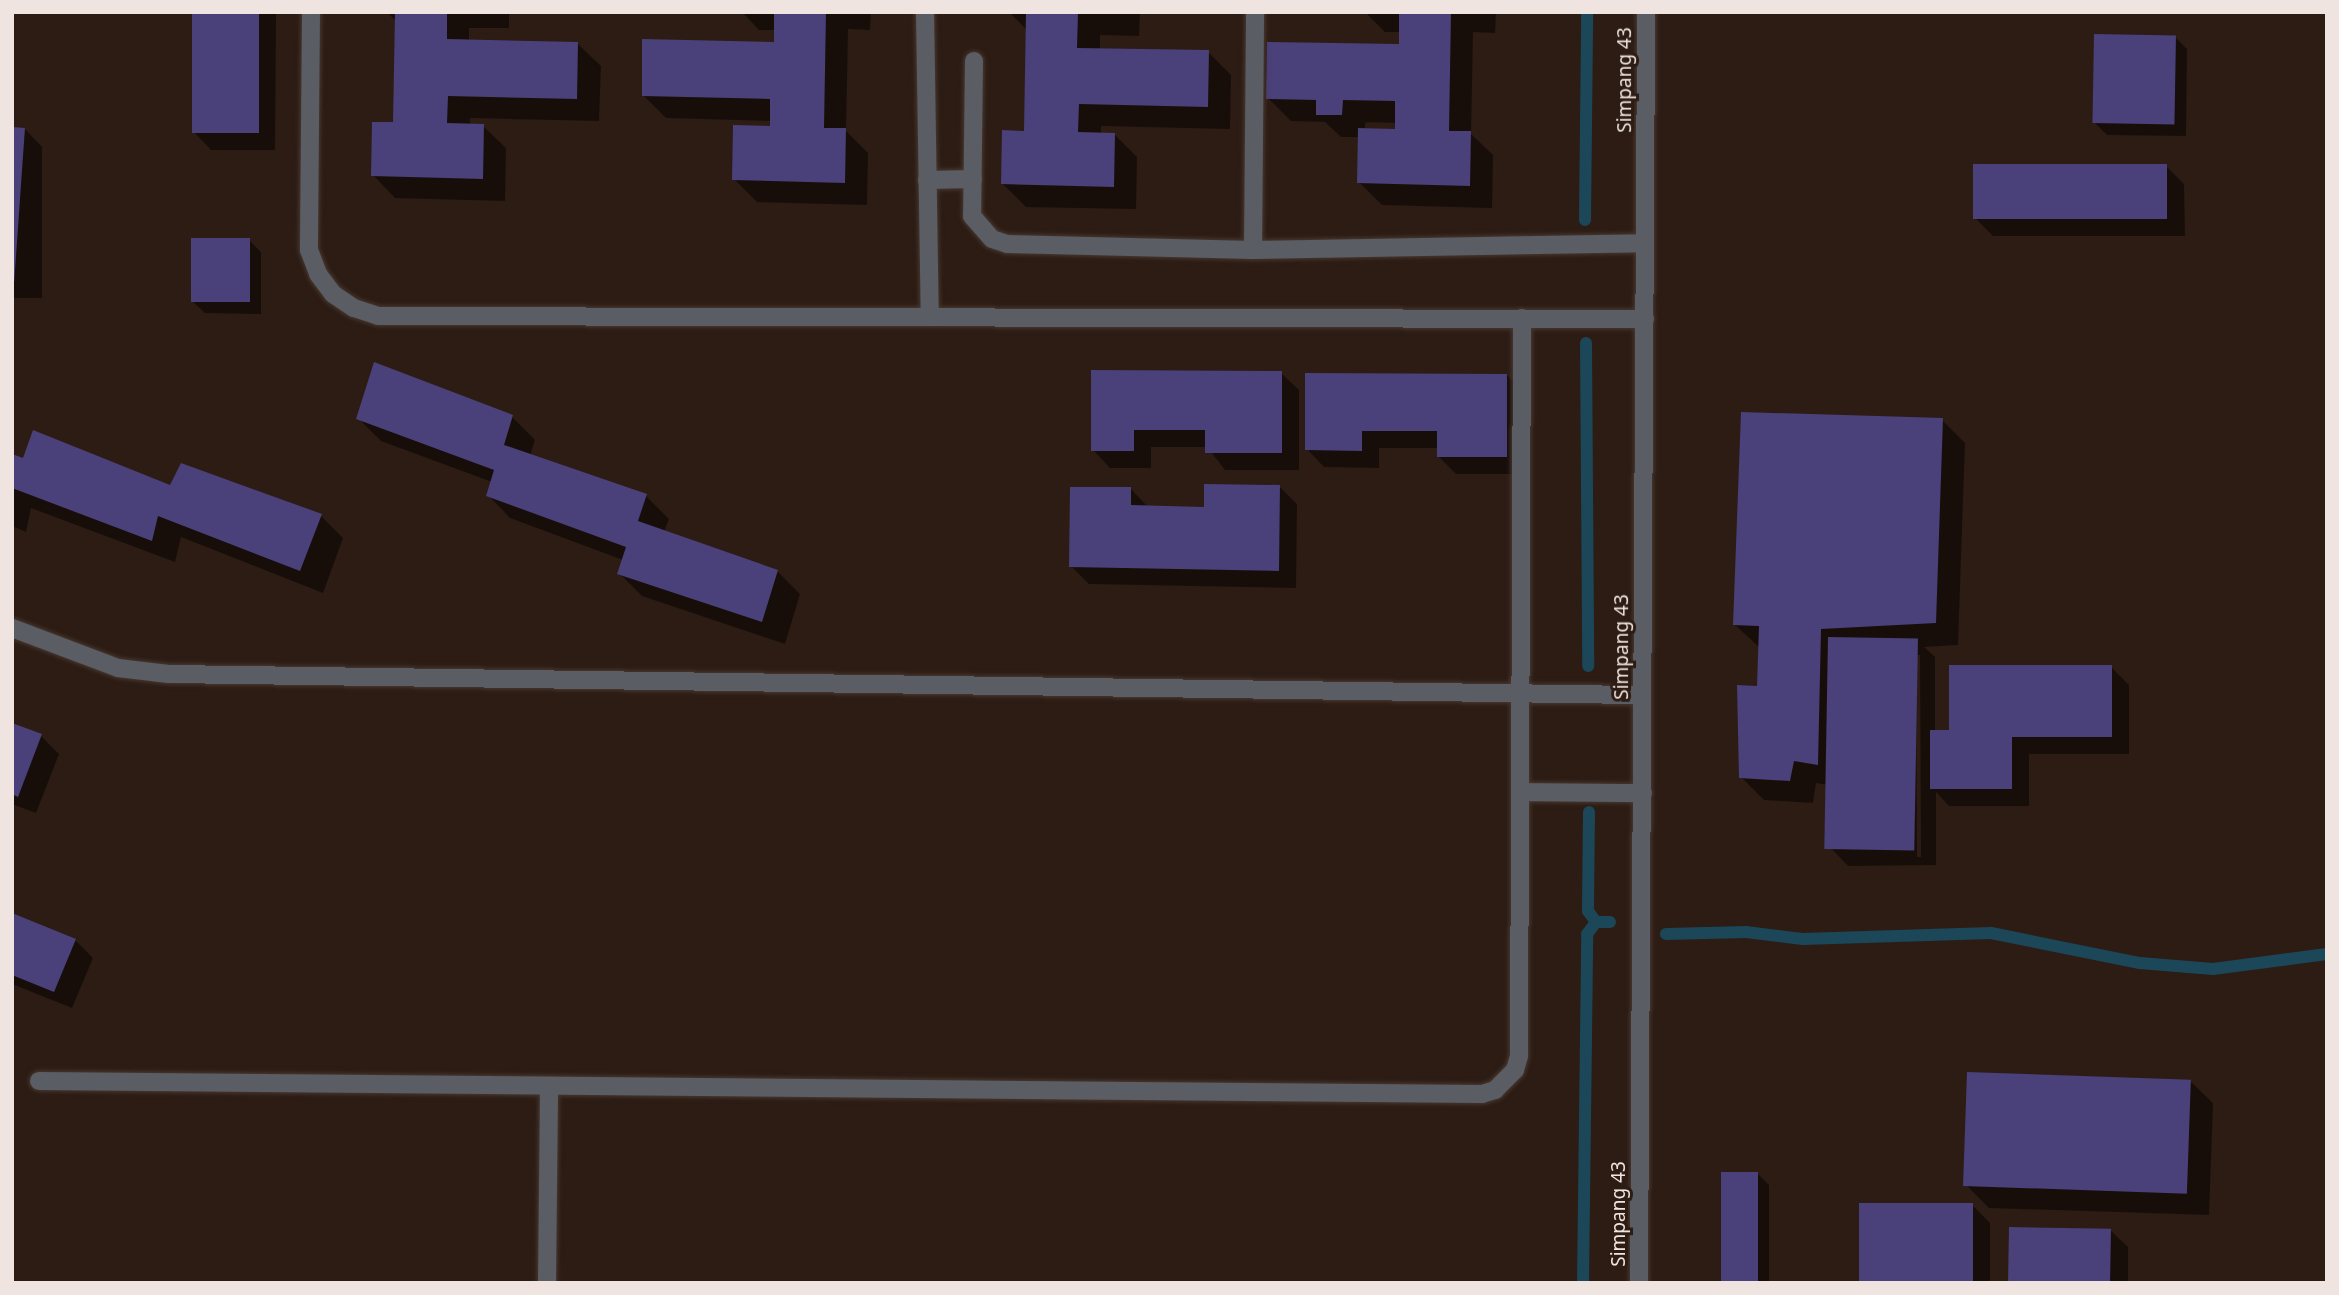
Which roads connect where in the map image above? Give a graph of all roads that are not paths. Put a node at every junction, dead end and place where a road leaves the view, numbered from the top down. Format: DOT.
graph roads {
  1 [pos="311,12"];
  2 [pos="925,12"];
  3 [pos="1255,12"];
  4 [pos="1646,12"];
  5 [pos="975,61"];
  6 [pos="973,179"];
  7 [pos="927,180"];
  8 [pos="1645,243"];
  9 [pos="1253,250"];
  10 [pos="930,317"];
  11 [pos="1522,318"];
  12 [pos="1645,319"];
  13 [pos="12,628"];
  14 [pos="1521,695"];
  15 [pos="1642,695"];
  16 [pos="1520,792"];
  17 [pos="1643,793"];
  18 [pos="39,1081"];
  19 [pos="548,1086"];
  20 [pos="547,1283"];
  21 [pos="1639,1283"];
  1 -- 10 [label="street"];
  2 -- 7 [label="street"];
  3 -- 9 [label="street"];
  4 -- 8 [label="street, Simpang 43"];
  5 -- 6 [label="street"];
  6 -- 7 [label="street"];
  6 -- 9 [label="street"];
  7 -- 10 [label="street"];
  8 -- 9 [label="street"];
  8 -- 12 [label="street, Simpang 43"];
  10 -- 11 [label="street"];
  11 -- 12 [label="street"];
  11 -- 14 [label="street"];
  12 -- 15 [label="street, Simpang 43"];
  13 -- 14 [label="street"];
  14 -- 15 [label="street"];
  14 -- 16 [label="street"];
  15 -- 17 [label="street, Simpang 43"];
  16 -- 17 [label="street"];
  16 -- 19 [label="street"];
  17 -- 21 [label="street, Simpang 43"];
  18 -- 19 [label="street"];
  19 -- 20 [label="street"];
}
